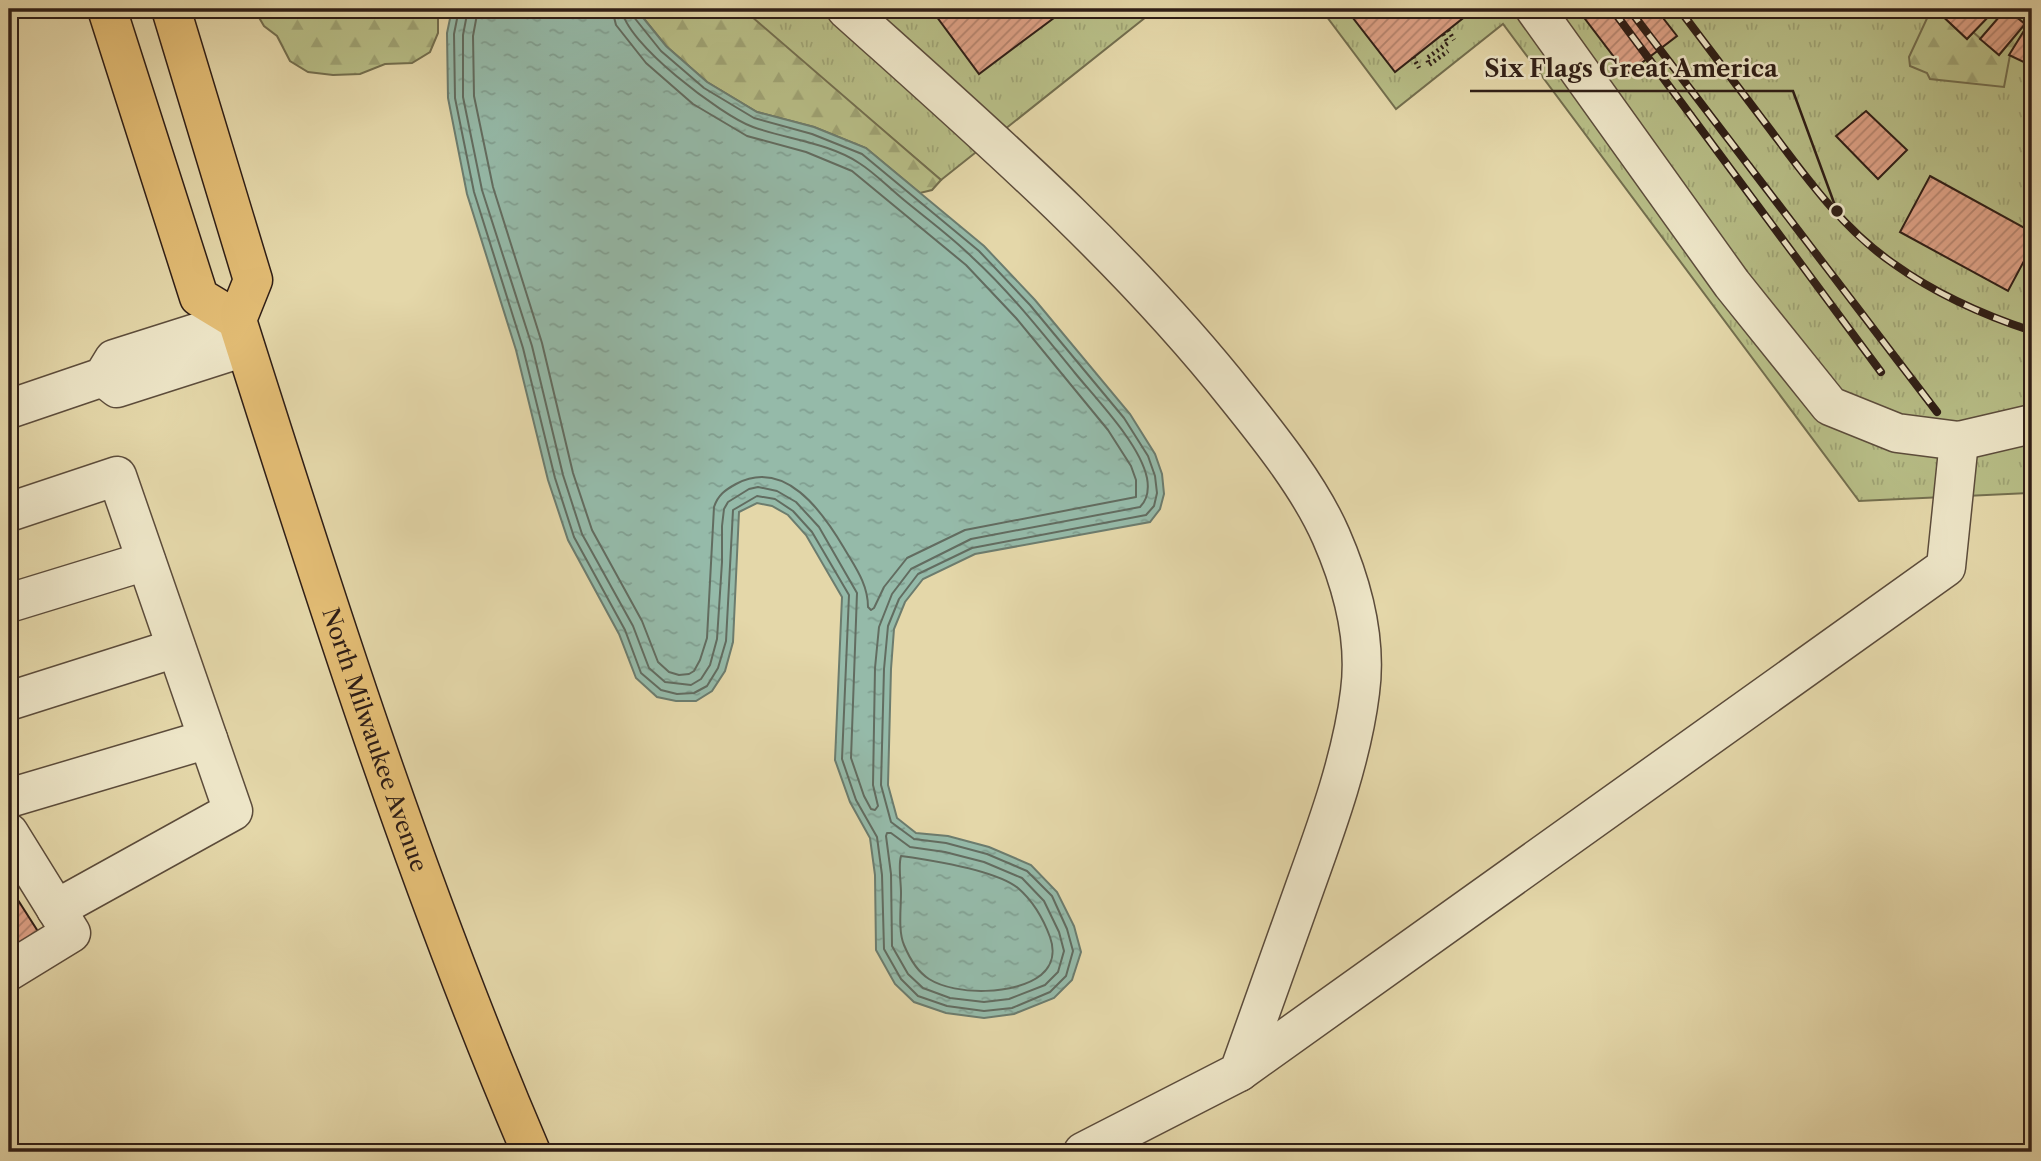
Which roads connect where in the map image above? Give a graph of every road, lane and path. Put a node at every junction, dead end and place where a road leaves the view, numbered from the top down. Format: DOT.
graph roads {
  1 [pos="107,9"];
  2 [pos="171,9"];
  3 [pos="846,9"];
  4 [pos="1535,9"];
  5 [pos="1448,30"];
  6 [pos="1443,34"];
  7 [pos="1454,40"];
  8 [pos="1448,51"];
  9 [pos="1413,57"];
  10 [pos="1419,68"];
  11 [pos="241,333"];
  12 [pos="9,409"];
  13 [pos="2032,424"];
  14 [pos="1959,441"];
  15 [pos="9,512"];
  16 [pos="146,561"];
  17 [pos="9,603"];
  18 [pos="176,648"];
  19 [pos="9,701"];
  20 [pos="208,739"];
  21 [pos="9,798"];
  22 [pos="9,833"];
  23 [pos="56,909"];
  24 [pos="9,971"];
  25 [pos="1239,1072"];
  26 [pos="531,1152"];
  27 [pos="1083,1152"];
  1 -- 11 [label="main road"];
  2 -- 11 [label="main road"];
  3 -- 25 [label="lane"];
  4 -- 14 [label="lane"];
  5 -- 7 [label="path"];
  6 -- 8 [label="path"];
  9 -- 10 [label="path"];
  11 -- 12 [label="lane"];
  11 -- 26 [label="main road, North Milwaukee Avenue"];
  13 -- 14 [label="lane"];
  14 -- 25 [label="lane"];
  15 -- 16 [label="lane"];
  16 -- 17 [label="lane"];
  16 -- 18 [label="lane"];
  18 -- 19 [label="lane"];
  18 -- 20 [label="lane"];
  20 -- 21 [label="lane"];
  20 -- 23 [label="lane"];
  22 -- 23 [label="lane"];
  23 -- 24 [label="lane"];
  25 -- 27 [label="lane"];
}
